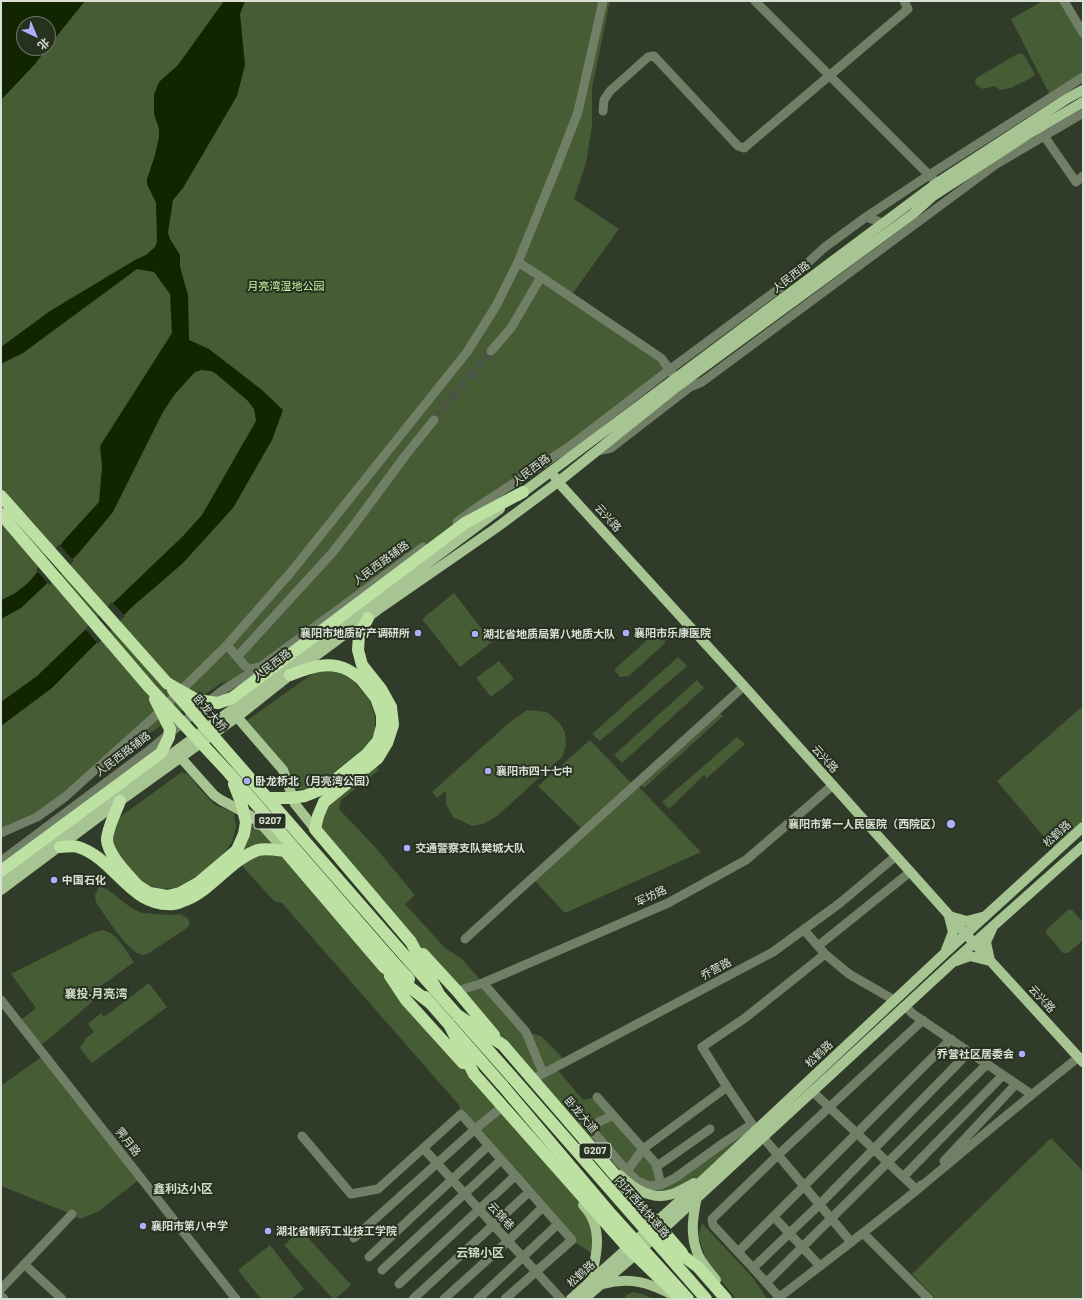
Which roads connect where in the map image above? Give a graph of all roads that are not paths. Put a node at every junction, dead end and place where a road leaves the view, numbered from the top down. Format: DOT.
graph roads {
  1 [pos="603,1"];
  2 [pos="904,1"];
  3 [pos="1064,1"];
  4 [pos="759,2"];
  5 [pos="1083,33"];
  6 [pos="830,76"];
  7 [pos="1083,76"];
  8 [pos="1083,90"];
  9 [pos="1083,102"];
  10 [pos="603,112"];
  11 [pos="1083,113"];
  12 [pos="1041,133"];
  13 [pos="929,175"];
  14 [pos="1083,176"];
  15 [pos="937,183"];
  16 [pos="889,201"];
  17 [pos="897,212"];
  18 [pos="866,217"];
  19 [pos="883,223"];
  20 [pos="825,247"];
  21 [pos="835,259"];
  22 [pos="518,262"];
  23 [pos="541,277"];
  24 [pos="491,351"];
  25 [pos="672,374"];
  26 [pos="434,420"];
  27 [pos="552,470"];
  28 [pos="558,482"];
  29 [pos="522,492"];
  30 [pos="1,496"];
  31 [pos="479,506"];
  32 [pos="1,514"];
  33 [pos="368,618"];
  34 [pos="227,645"];
  35 [pos="237,657"];
  36 [pos="245,666"];
  37 [pos="260,667"];
  38 [pos="290,675"];
  39 [pos="237,681"];
  40 [pos="166,683"];
  41 [pos="744,686"];
  42 [pos="149,687"];
  43 [pos="202,707"];
  44 [pos="237,712"];
  45 [pos="176,729"];
  46 [pos="178,755"];
  47 [pos="229,774"];
  48 [pos="833,785"];
  49 [pos="267,798"];
  50 [pos="120,801"];
  51 [pos="1083,827"];
  52 [pos="314,830"];
  53 [pos="1,833"];
  54 [pos="1083,846"];
  55 [pos="60,847"];
  56 [pos="285,851"];
  57 [pos="896,856"];
  58 [pos="1,861"];
  59 [pos="1,870"];
  60 [pos="910,872"];
  61 [pos="1,880"];
  62 [pos="1,890"];
  63 [pos="949,916"];
  64 [pos="983,917"];
  65 [pos="993,926"];
  66 [pos="804,930"];
  67 [pos="965,934"];
  68 [pos="465,939"];
  69 [pos="411,942"];
  70 [pos="974,943"];
  71 [pos="818,946"];
  72 [pos="398,948"];
  73 [pos="946,952"];
  74 [pos="825,954"];
  75 [pos="990,960"];
  76 [pos="954,961"];
  77 [pos="386,962"];
  78 [pos="483,983"];
  79 [pos="457,991"];
  80 [pos="439,994"];
  81 [pos="1,1000"];
  82 [pos="894,1000"];
  83 [pos="905,1006"];
  84 [pos="459,1016"];
  85 [pos="923,1020"];
  86 [pos="449,1024"];
  87 [pos="950,1039"];
  88 [pos="503,1045"];
  89 [pos="969,1052"];
  90 [pos="1081,1059"];
  91 [pos="987,1064"];
  92 [pos="474,1074"];
  93 [pos="1002,1075"];
  94 [pos="538,1076"];
  95 [pos="507,1081"];
  96 [pos="1016,1084"];
  97 [pos="727,1087"];
  98 [pos="812,1091"];
  99 [pos="1031,1094"];
  100 [pos="597,1097"];
  101 [pos="503,1106"];
  102 [pos="828,1108"];
  103 [pos="613,1115"];
  104 [pos="710,1129"];
  105 [pos="474,1130"];
  106 [pos="757,1130"];
  107 [pos="857,1134"];
  108 [pos="302,1136"];
  109 [pos="532,1139"];
  110 [pos="488,1146"];
  111 [pos="424,1149"];
  112 [pos="643,1149"];
  113 [pos="873,1149"];
  114 [pos="778,1155"];
  115 [pos="501,1160"];
  116 [pos="604,1162"];
  117 [pos="888,1163"];
  118 [pos="437,1164"];
  119 [pos="656,1167"];
  120 [pos="627,1171"];
  121 [pos="515,1176"];
  122 [pos="903,1177"];
  123 [pos="705,1178"];
  124 [pos="452,1180"];
  125 [pos="661,1185"];
  126 [pos="804,1187"];
  127 [pos="917,1190"];
  128 [pos="529,1192"];
  129 [pos="465,1194"];
  130 [pos="697,1197"];
  131 [pos="622,1204"];
  132 [pos="819,1205"];
  133 [pos="543,1207"];
  134 [pos="480,1210"];
  135 [pos="72,1214"];
  136 [pos="613,1217"];
  137 [pos="774,1217"];
  138 [pos="831,1219"];
  139 [pos="493,1224"];
  140 [pos="558,1224"];
  141 [pos="660,1225"];
  142 [pos="789,1233"];
  143 [pos="864,1233"];
  144 [pos="354,1238"];
  145 [pos="508,1241"];
  146 [pos="850,1242"];
  147 [pos="803,1248"];
  148 [pos="632,1251"];
  149 [pos="738,1252"];
  150 [pos="369,1257"];
  151 [pos="523,1257"];
  152 [pos="24,1264"];
  153 [pos="820,1266"];
  154 [pos="753,1268"];
  155 [pos="382,1270"];
  156 [pos="536,1271"];
  157 [pos="590,1282"];
  158 [pos="766,1283"];
  159 [pos="399,1284"];
  160 [pos="601,1284"];
  161 [pos="1,1289"];
  162 [pos="1,1296"];
  163 [pos="778,1298"];
  164 [pos="4,1299"];
  165 [pos="62,1299"];
  166 [pos="236,1299"];
  167 [pos="413,1299"];
  168 [pos="444,1299"];
  169 [pos="478,1299"];
  170 [pos="505,1299"];
  171 [pos="561,1299"];
  172 [pos="570,1299"];
  173 [pos="584,1299"];
  174 [pos="678,1299"];
  175 [pos="682,1299"];
  176 [pos="688,1299"];
  177 [pos="706,1299"];
  178 [pos="720,1299"];
  179 [pos="726,1299"];
  180 [pos="731,1299"];
  181 [pos="929,1299"];
  1 -- 22 [label="street"];
  2 -- 6 [label="street"];
  3 -- 5 [label="street"];
  4 -- 6 [label="street"];
  6 -- 10 [label="street"];
  6 -- 13 [label="street"];
  7 -- 13 [label="street"];
  8 -- 15 [label="main road, 人民西路"];
  9 -- 12 [label="main road, 人民西路"];
  11 -- 12 [label="street"];
  12 -- 14 [label="street"];
  12 -- 28 [label="main road, 人民西路"];
  13 -- 15 [label="street"];
  13 -- 16 [label="street"];
  15 -- 17 [label="main road, 人民西路"];
  16 -- 17 [label="street"];
  16 -- 18 [label="street"];
  17 -- 19 [label="main road, 人民西路"];
  18 -- 19 [label="street"];
  18 -- 20 [label="street"];
  19 -- 21 [label="main road, 人民西路"];
  20 -- 21 [label="street"];
  20 -- 25 [label="street"];
  21 -- 25 [label="main road, 人民西路"];
  22 -- 23 [label="street"];
  22 -- 34 [label="street"];
  23 -- 24 [label="street"];
  23 -- 25 [label="street"];
  25 -- 27 [label="main road, 人民西路"];
  25 -- 31 [label="street"];
  26 -- 35 [label="street"];
  27 -- 28 [label="main road, 云兴路"];
  27 -- 29 [label="main road, 人民西路"];
  28 -- 33 [label="main road, 人民西路"];
  28 -- 41 [label="main road, 云兴路"];
  29 -- 31 [label="street, 人民西路辅路"];
  29 -- 40 [label="highway, bridge"];
  29 -- 44 [label="main road, 人民西路"];
  30 -- 40 [label="highway, 卧龙大桥 / G207"];
  31 -- 37 [label="street, 人民西路辅路"];
  32 -- 42 [label="highway, G207"];
  33 -- 38 [label="main road, 人民西路"];
  33 -- 52 [label="highway"];
  34 -- 35 [label="street"];
  34 -- 53 [label="street"];
  35 -- 36 [label="street"];
  36 -- 37 [label="street"];
  36 -- 39 [label="street"];
  37 -- 39 [label="street, 人民西路辅路"];
  38 -- 44 [label="main road, 人民西路"];
  38 -- 49 [label="highway, bridge"];
  39 -- 43 [label="street, 人民西路辅路"];
  40 -- 49 [label="highway, 卧龙大桥 / G207, bridge"];
  41 -- 48 [label="main road, 云兴路"];
  41 -- 68 [label="street"];
  42 -- 47 [label="highway, G207, bridge"];
  42 -- 59 [label="highway, bridge"];
  43 -- 44 [label="street"];
  43 -- 45 [label="street, 人民西路辅路"];
  44 -- 46 [label="main road, 人民西路"];
  44 -- 52 [label="main road"];
  45 -- 46 [label="street"];
  45 -- 58 [label="street, 人民西路辅路"];
  46 -- 50 [label="main road, 人民西路"];
  46 -- 56 [label="main road"];
  46 -- 61 [label="main road, 人民西路"];
  47 -- 50 [label="highway, bridge"];
  47 -- 77 [label="highway, G207, bridge"];
  48 -- 57 [label="main road, 云兴路"];
  48 -- 78 [label="street, 军坊路"];
  49 -- 72 [label="highway, 卧龙大桥 / G207, bridge"];
  50 -- 55 [label="main road, 人民西路"];
  51 -- 64 [label="main road, 松鹤路"];
  52 -- 69 [label="highway"];
  54 -- 65 [label="main road, 松鹤路"];
  55 -- 56 [label="highway"];
  55 -- 62 [label="main road, 人民西路"];
  56 -- 77 [label="highway"];
  57 -- 60 [label="main road, 云兴路"];
  57 -- 66 [label="street, 乔营路"];
  60 -- 63 [label="main road, 云兴路"];
  60 -- 71 [label="street"];
  63 -- 64 [label="main road"];
  63 -- 67 [label="main road, 云兴路"];
  63 -- 73 [label="main road"];
  64 -- 67 [label="main road, 松鹤路"];
  65 -- 70 [label="main road, 松鹤路"];
  65 -- 75 [label="main road"];
  66 -- 71 [label="street"];
  66 -- 94 [label="street, 乔营路"];
  67 -- 70 [label="main road, 云兴路"];
  67 -- 73 [label="main road, 松鹤路"];
  69 -- 79 [label="highway"];
  69 -- 80 [label="highway"];
  70 -- 75 [label="main road, 云兴路"];
  70 -- 76 [label="main road, 松鹤路"];
  71 -- 74 [label="street"];
  72 -- 80 [label="highway, 卧龙大道 / G207"];
  73 -- 82 [label="main road, 松鹤路"];
  74 -- 82 [label="street"];
  74 -- 97 [label="street"];
  75 -- 76 [label="main road"];
  75 -- 90 [label="main road, 云兴路"];
  76 -- 83 [label="main road, 松鹤路"];
  77 -- 86 [label="highway, G207"];
  77 -- 92 [label="highway"];
  78 -- 79 [label="street, 军坊路"];
  78 -- 94 [label="street"];
  79 -- 88 [label="highway"];
  80 -- 84 [label="highway, 卧龙大道 / G207"];
  81 -- 166 [label="street, 霁月路"];
  82 -- 106 [label="main road, 松鹤路"];
  83 -- 85 [label="street"];
  83 -- 98 [label="main road, 松鹤路"];
  84 -- 88 [label="highway, 卧龙大道 / G207"];
  84 -- 95 [label="highway, 卧龙大道 / G207"];
  85 -- 87 [label="street"];
  85 -- 102 [label="street"];
  86 -- 92 [label="highway, G207"];
  86 -- 95 [label="highway, G207"];
  87 -- 89 [label="street"];
  87 -- 107 [label="street"];
  88 -- 94 [label="highway, 卧龙大道 / G207"];
  89 -- 91 [label="street"];
  89 -- 113 [label="street"];
  90 -- 99 [label="street"];
  91 -- 93 [label="street"];
  91 -- 117 [label="street"];
  92 -- 101 [label="highway, G207"];
  93 -- 96 [label="street"];
  93 -- 122 [label="street"];
  94 -- 116 [label="highway, 卧龙大道 / G207"];
  95 -- 131 [label="highway, 内环西线快速路, bridge"];
  95 -- 136 [label="highway, bridge"];
  96 -- 99 [label="street"];
  96 -- 127 [label="street"];
  97 -- 106 [label="street"];
  97 -- 112 [label="street"];
  98 -- 102 [label="street"];
  98 -- 106 [label="main road, 松鹤路"];
  99 -- 127 [label="street"];
  100 -- 103 [label="street"];
  101 -- 105 [label="street"];
  101 -- 109 [label="highway, G207"];
  102 -- 107 [label="street"];
  102 -- 114 [label="street"];
  103 -- 112 [label="street"];
  103 -- 120 [label="street"];
  104 -- 119 [label="street"];
  105 -- 110 [label="street"];
  105 -- 111 [label="street"];
  105 -- 118 [label="street"];
  106 -- 114 [label="street"];
  106 -- 123 [label="main road, 松鹤路"];
  106 -- 125 [label="street"];
  106 -- 130 [label="main road, 松鹤路"];
  107 -- 113 [label="street"];
  107 -- 126 [label="street"];
  108 -- 111 [label="street"];
  109 -- 148 [label="highway, G207"];
  109 -- 157 [label="main road"];
  110 -- 115 [label="street"];
  110 -- 124 [label="street"];
  111 -- 118 [label="street, 云锦巷"];
  112 -- 119 [label="street"];
  112 -- 120 [label="street"];
  113 -- 117 [label="street"];
  113 -- 132 [label="street"];
  114 -- 126 [label="street"];
  114 -- 149 [label="street"];
  115 -- 121 [label="street"];
  115 -- 129 [label="street"];
  116 -- 123 [label="main road"];
  116 -- 141 [label="highway, 卧龙大道 / G207"];
  117 -- 122 [label="street"];
  117 -- 138 [label="street"];
  118 -- 124 [label="street, 云锦巷"];
  118 -- 144 [label="street"];
  119 -- 125 [label="street"];
  120 -- 125 [label="street"];
  121 -- 128 [label="street"];
  121 -- 134 [label="street"];
  122 -- 127 [label="street"];
  123 -- 141 [label="main road, 松鹤路"];
  124 -- 129 [label="street, 云锦巷"];
  124 -- 150 [label="street"];
  126 -- 132 [label="street"];
  126 -- 137 [label="street"];
  127 -- 143 [label="street"];
  128 -- 133 [label="street"];
  128 -- 139 [label="street"];
  129 -- 134 [label="street, 云锦巷"];
  129 -- 155 [label="street"];
  130 -- 141 [label="main road, 松鹤路"];
  130 -- 180 [label="main road"];
  131 -- 177 [label="highway, 内环西线快速路, bridge"];
  131 -- 179 [label="highway, bridge"];
  132 -- 138 [label="street"];
  132 -- 142 [label="street"];
  133 -- 140 [label="street"];
  133 -- 145 [label="street"];
  134 -- 139 [label="street, 云锦巷"];
  134 -- 159 [label="street"];
  135 -- 152 [label="street"];
  136 -- 174 [label="highway, bridge"];
  136 -- 176 [label="highway, bridge"];
  137 -- 142 [label="street"];
  137 -- 149 [label="street"];
  138 -- 146 [label="street"];
  138 -- 147 [label="street"];
  139 -- 145 [label="street, 云锦巷"];
  139 -- 167 [label="street"];
  140 -- 151 [label="street"];
  140 -- 156 [label="street"];
  141 -- 148 [label="main road, 松鹤路"];
  141 -- 178 [label="highway, 卧龙大道 / G207"];
  142 -- 147 [label="street"];
  142 -- 154 [label="street"];
  143 -- 146 [label="street"];
  143 -- 181 [label="street"];
  145 -- 151 [label="street, 云锦巷"];
  145 -- 168 [label="street"];
  146 -- 153 [label="street"];
  147 -- 153 [label="street"];
  147 -- 158 [label="street"];
  148 -- 157 [label="main road, 松鹤路"];
  148 -- 160 [label="main road, 松鹤路"];
  148 -- 175 [label="highway, G207"];
  149 -- 154 [label="street"];
  151 -- 156 [label="street, 云锦巷"];
  151 -- 169 [label="street"];
  152 -- 161 [label="street"];
  152 -- 165 [label="street"];
  153 -- 163 [label="street"];
  154 -- 158 [label="street"];
  156 -- 170 [label="street"];
  156 -- 171 [label="street, 云锦巷"];
  157 -- 172 [label="main road, 松鹤路"];
  158 -- 163 [label="street"];
  160 -- 173 [label="main road, 松鹤路"];
  160 -- 175 [label="main road"];
  162 -- 164 [label="street"];
}
